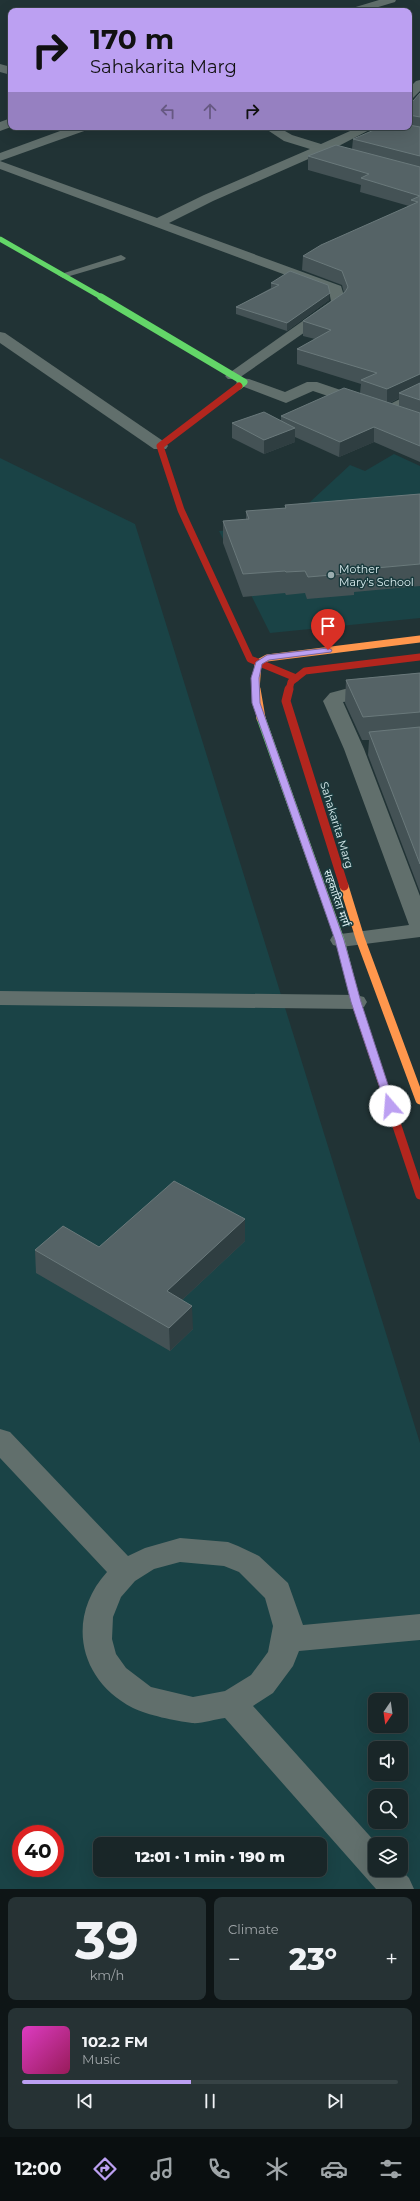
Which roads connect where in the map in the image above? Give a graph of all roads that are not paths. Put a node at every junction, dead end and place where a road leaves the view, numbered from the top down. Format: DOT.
graph roads {
  1 [pos="391,0"];
  2 [pos="363,8"];
  3 [pos="420,84"];
  4 [pos="412,92"];
  5 [pos="75,130"];
  6 [pos="274,130"];
  7 [pos="363,130"];
  8 [pos="322,150"];
  9 [pos="337,154"];
  10 [pos="0,157"];
  11 [pos="0,165"];
  12 [pos="156,224"];
  13 [pos="2,242"];
  14 [pos="121,258"];
  15 [pos="63,275"];
  16 [pos="0,336"];
  17 [pos="238,379"];
  18 [pos="420,392"];
  19 [pos="383,410"];
  20 [pos="420,422"];
  21 [pos="160,446"];
  22 [pos="420,639"];
  23 [pos="420,657"];
  24 [pos="258,663"];
  25 [pos="296,678"];
  26 [pos="420,687"];
  27 [pos="376,747"];
  28 [pos="354,749"];
  29 [pos="420,925"];
  30 [pos="420,930"];
  31 [pos="350,939"];
  32 [pos="0,998"];
  33 [pos="356,1002"];
  34 [pos="420,1100"];
  35 [pos="420,1195"];
  36 [pos="0,1440"];
  37 [pos="125,1572"];
  38 [pos="420,1627"];
  39 [pos="287,1639"];
  40 [pos="231,1703"];
  41 [pos="368,1857"];
  42 [pos="386,1877"];
  43 [pos="397,1889"];
  1 -- 2 [label="street"];
  3 -- 4 [label="street"];
  5 -- 10 [label="street"];
  6 -- 8 [label="street"];
  7 -- 8 [label="street"];
  8 -- 9 [label="street"];
  8 -- 12 [label="street"];
  11 -- 12 [label="street"];
  12 -- 17 [label="street"];
  13 -- 15 [label="street"];
  14 -- 15 [label="lane"];
  15 -- 17 [label="street"];
  16 -- 21 [label="street"];
  17 -- 19 [label="street"];
  17 -- 21 [label="street"];
  18 -- 19 [label="lane"];
  19 -- 20 [label="street"];
  21 -- 24 [label="street"];
  22 -- 24 [label="street"];
  23 -- 25 [label="street"];
  24 -- 25 [label="street"];
  24 -- 31 [label="street, सहकारिता मार्ग"];
  25 -- 31 [label="street, Sahakarita Marg"];
  26 -- 28 [label="street"];
  27 -- 28 [label="street"];
  28 -- 29 [label="street"];
  30 -- 31 [label="street"];
  31 -- 33 [label="street, सहकारिता मार्ग"];
  31 -- 34 [label="street, Sahakarita Marg"];
  32 -- 33 [label="street"];
  33 -- 35 [label="street, सहकारिता मार्ग"];
  36 -- 37 [label="street"];
  37 -- 39 [label="street"];
  37 -- 40 [label="street"];
  38 -- 39 [label="street"];
  39 -- 40 [label="street"];
  40 -- 41 [label="street"];
  42 -- 43 [label="street"];
}
